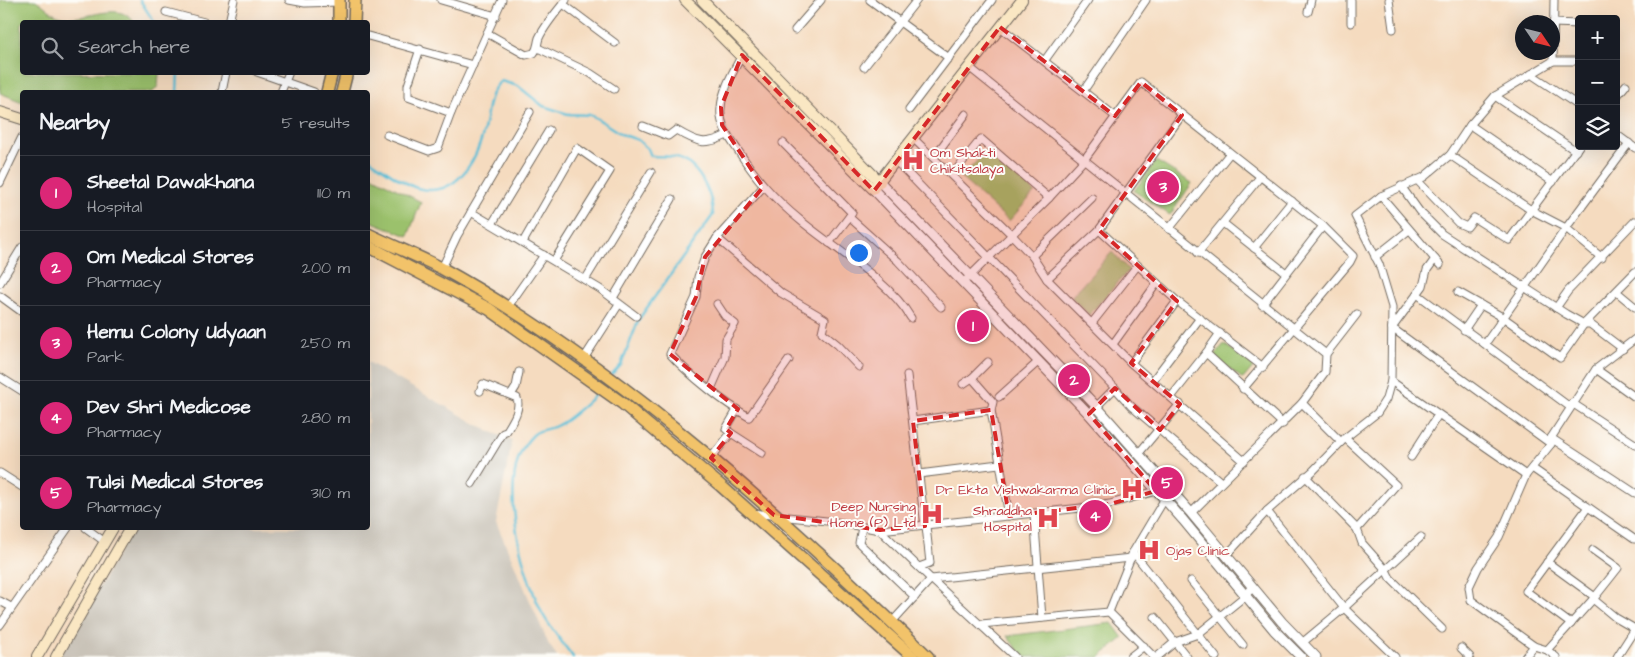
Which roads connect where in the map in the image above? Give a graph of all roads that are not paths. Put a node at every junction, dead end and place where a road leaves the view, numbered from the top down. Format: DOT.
graph roads {
  1 [pos="234,0"];
  2 [pos="290,0"];
  3 [pos="355,0"];
  4 [pos="441,0"];
  5 [pos="502,0"];
  6 [pos="685,0"];
  7 [pos="702,0"];
  8 [pos="821,0"];
  9 [pos="870,0"];
  10 [pos="917,0"];
  11 [pos="992,0"];
  12 [pos="1022,0"];
  13 [pos="1088,0"];
  14 [pos="1146,0"];
  15 [pos="1310,0"];
  16 [pos="1351,0"];
  17 [pos="1389,0"];
  18 [pos="1554,0"];
  19 [pos="339,1"];
  20 [pos="565,2"];
  21 [pos="166,12"];
  22 [pos="1308,12"];
  23 [pos="1553,15"];
  24 [pos="496,16"];
  25 [pos="196,20"];
  26 [pos="229,20"];
  27 [pos="339,20"];
  28 [pos="354,20"];
  29 [pos="900,22"];
  30 [pos="1351,23"];
  31 [pos="1560,23"];
  32 [pos="1575,24"];
  33 [pos="1000,27"];
  34 [pos="1393,29"];
  35 [pos="795,30"];
  36 [pos="488,33"];
  37 [pos="370,37"];
  38 [pos="616,44"];
  39 [pos="749,47"];
  40 [pos="538,48"];
  41 [pos="420,50"];
  42 [pos="742,55"];
  43 [pos="948,58"];
  44 [pos="1044,60"];
  45 [pos="1552,61"];
  46 [pos="1575,61"];
  47 [pos="473,65"];
  48 [pos="864,67"];
  49 [pos="969,67"];
  50 [pos="1531,74"];
  51 [pos="225,75"];
  52 [pos="264,75"];
  53 [pos="288,75"];
  54 [pos="331,75"];
  55 [pos="346,75"];
  56 [pos="286,84"];
  57 [pos="1626,85"];
  58 [pos="614,89"];
  59 [pos="222,90"];
  60 [pos="282,90"];
  61 [pos="307,90"];
  62 [pos="328,90"];
  63 [pos="342,90"];
  64 [pos="1084,90"];
  65 [pos="1620,92"];
  66 [pos="1496,96"];
  67 [pos="1578,105"];
  68 [pos="909,110"];
  69 [pos="0,112"];
  70 [pos="451,112"];
  71 [pos="530,112"];
  72 [pos="966,114"];
  73 [pos="1182,115"];
  74 [pos="1115,116"];
  75 [pos="20,118"];
  76 [pos="1470,125"];
  77 [pos="643,126"];
  78 [pos="549,130"];
  79 [pos="387,135"];
  80 [pos="728,135"];
  81 [pos="1620,137"];
  82 [pos="913,138"];
  83 [pos="20,141"];
  84 [pos="783,143"];
  85 [pos="1632,146"];
  86 [pos="1575,148"];
  87 [pos="1576,150"];
  88 [pos="1230,153"];
  89 [pos="1450,155"];
  90 [pos="934,157"];
  91 [pos="1084,160"];
  92 [pos="896,161"];
  93 [pos="651,172"];
  94 [pos="952,175"];
  95 [pos="1260,177"];
  96 [pos="1417,180"];
  97 [pos="1552,182"];
  98 [pos="0,183"];
  99 [pos="877,186"];
  100 [pos="1401,186"];
  101 [pos="763,187"];
  102 [pos="1126,193"];
  103 [pos="1381,196"];
  104 [pos="1049,198"];
  105 [pos="1092,198"];
  106 [pos="672,199"];
  107 [pos="1292,202"];
  108 [pos="1531,210"];
  109 [pos="471,212"];
  110 [pos="849,217"];
  111 [pos="1635,221"];
  112 [pos="1223,223"];
  113 [pos="492,224"];
  114 [pos="1323,226"];
  115 [pos="1566,228"];
  116 [pos="1169,229"];
  117 [pos="1099,230"];
  118 [pos="1409,230"];
  119 [pos="1011,234"];
  120 [pos="370,235"];
  121 [pos="717,238"];
  122 [pos="523,242"];
  123 [pos="830,243"];
  124 [pos="370,247"];
  125 [pos="1254,248"];
  126 [pos="20,250"];
  127 [pos="1198,253"];
  128 [pos="544,255"];
  129 [pos="989,256"];
  130 [pos="1032,256"];
  131 [pos="1375,257"];
  132 [pos="1602,258"];
  133 [pos="1435,259"];
  134 [pos="554,261"];
  135 [pos="1440,265"];
  136 [pos="1137,266"];
  137 [pos="442,268"];
  138 [pos="1635,272"];
  139 [pos="1286,273"];
  140 [pos="972,275"];
  141 [pos="1047,279"];
  142 [pos="585,280"];
  143 [pos="0,283"];
  144 [pos="963,283"];
  145 [pos="1157,283"];
  146 [pos="1525,288"];
  147 [pos="1458,292"];
  148 [pos="1617,292"];
  149 [pos="1417,294"];
  150 [pos="0,296"];
  151 [pos="613,298"];
  152 [pos="1177,301"];
  153 [pos="619,304"];
  154 [pos="717,304"];
  155 [pos="1262,304"];
  156 [pos="1480,305"];
  157 [pos="941,307"];
  158 [pos="507,308"];
  159 [pos="1556,308"];
  160 [pos="1635,308"];
  161 [pos="1005,309"];
  162 [pos="20,311"];
  163 [pos="1356,314"];
  164 [pos="636,316"];
  165 [pos="996,317"];
  166 [pos="911,318"];
  167 [pos="1200,318"];
  168 [pos="1504,318"];
  169 [pos="1092,323"];
  170 [pos="1584,324"];
  171 [pos="1392,328"];
  172 [pos="1295,329"];
  173 [pos="1464,330"];
  174 [pos="1220,333"];
  175 [pos="1635,339"];
  176 [pos="1113,344"];
  177 [pos="1484,344"];
  178 [pos="1622,348"];
  179 [pos="1206,353"];
  180 [pos="1326,354"];
  181 [pos="583,360"];
  182 [pos="789,360"];
  183 [pos="988,362"];
  184 [pos="1038,362"];
  185 [pos="1131,363"];
  186 [pos="859,367"];
  187 [pos="1263,367"];
  188 [pos="1596,370"];
  189 [pos="519,372"];
  190 [pos="907,375"];
  191 [pos="0,377"];
  192 [pos="972,378"];
  193 [pos="1153,380"];
  194 [pos="1391,381"];
  195 [pos="963,384"];
  196 [pos="1115,388"];
  197 [pos="711,389"];
  198 [pos="1243,389"];
  199 [pos="20,390"];
  200 [pos="480,391"];
  201 [pos="1633,392"];
  202 [pos="511,395"];
  203 [pos="1172,396"];
  204 [pos="999,397"];
  205 [pos="1302,403"];
  206 [pos="1180,404"];
  207 [pos="1571,405"];
  208 [pos="1096,407"];
  209 [pos="737,410"];
  210 [pos="991,410"];
  211 [pos="1089,414"];
  212 [pos="1438,415"];
  213 [pos="913,421"];
  214 [pos="1282,424"];
  215 [pos="1160,430"];
  216 [pos="731,433"];
  217 [pos="1343,440"];
  218 [pos="1551,441"];
  219 [pos="1635,444"];
  220 [pos="762,453"];
  221 [pos="1139,453"];
  222 [pos="1411,457"];
  223 [pos="711,458"];
  224 [pos="1244,461"];
  225 [pos="999,464"];
  226 [pos="1532,468"];
  227 [pos="0,473"];
  228 [pos="919,474"];
  229 [pos="1526,475"];
  230 [pos="1305,476"];
  231 [pos="1221,482"];
  232 [pos="20,483"];
  233 [pos="472,484"];
  234 [pos="1156,490"];
  235 [pos="1170,490"];
  236 [pos="1635,493"];
  237 [pos="1164,500"];
  238 [pos="1588,507"];
  239 [pos="1267,511"];
  240 [pos="752,513"];
  241 [pos="1190,513"];
  242 [pos="1034,514"];
  243 [pos="774,515"];
  244 [pos="1009,516"];
  245 [pos="925,526"];
  246 [pos="862,527"];
  247 [pos="1357,529"];
  248 [pos="67,530"];
  249 [pos="89,530"];
  250 [pos="112,530"];
  251 [pos="129,530"];
  252 [pos="880,530"];
  253 [pos="1421,537"];
  254 [pos="1634,539"];
  255 [pos="105,542"];
  256 [pos="1592,550"];
  257 [pos="1132,555"];
  258 [pos="1226,556"];
  259 [pos="1547,562"];
  260 [pos="919,567"];
  261 [pos="1037,567"];
  262 [pos="1386,570"];
  263 [pos="931,579"];
  264 [pos="1191,581"];
  265 [pos="1252,586"];
  266 [pos="1245,596"];
  267 [pos="915,597"];
  268 [pos="1594,598"];
  269 [pos="0,601"];
  270 [pos="11,607"];
  271 [pos="1344,608"];
  272 [pos="1109,612"];
  273 [pos="1154,617"];
  274 [pos="1219,617"];
  275 [pos="1042,618"];
  276 [pos="892,622"];
  277 [pos="981,624"];
  278 [pos="1572,624"];
  279 [pos="0,625"];
  280 [pos="1442,630"];
  281 [pos="1198,634"];
  282 [pos="1175,642"];
  283 [pos="1302,643"];
  284 [pos="1243,645"];
  285 [pos="1144,646"];
  286 [pos="1534,646"];
  287 [pos="1461,648"];
  288 [pos="1547,650"];
  289 [pos="37,657"];
  290 [pos="56,657"];
  291 [pos="913,657"];
  292 [pos="928,657"];
  293 [pos="1015,657"];
  294 [pos="1130,657"];
  295 [pos="1156,657"];
  296 [pos="1187,657"];
  297 [pos="1216,657"];
  298 [pos="1301,657"];
  299 [pos="1316,657"];
  300 [pos="1395,657"];
  301 [pos="1470,657"];
  302 [pos="1525,657"];
  303 [pos="1556,657"];
  304 [pos="1617,657"];
  1 -- 26 [label="street"];
  2 -- 19 [label="street"];
  3 -- 28 [label="main road"];
  4 -- 24 [label="street"];
  5 -- 24 [label="street"];
  6 -- 42 [label="main road"];
  7 -- 39 [label="main road"];
  8 -- 35 [label="street"];
  9 -- 29 [label="street"];
  10 -- 29 [label="street"];
  11 -- 43 [label="street"];
  12 -- 33 [label="main road"];
  13 -- 44 [label="street"];
  14 -- 64 [label="street"];
  15 -- 22 [label="street"];
  16 -- 30 [label="street"];
  17 -- 34 [label="street"];
  18 -- 23 [label="street"];
  19 -- 27 [label="main road"];
  20 -- 38 [label="street"];
  20 -- 40 [label="street"];
  21 -- 25 [label="street"];
  24 -- 36 [label="street"];
  29 -- 43 [label="street"];
  29 -- 48 [label="street"];
  31 -- 32 [label="street"];
  33 -- 44 [label="street"];
  33 -- 49 [label="main road"];
  36 -- 40 [label="street"];
  36 -- 47 [label="street"];
  37 -- 41 [label="street"];
  39 -- 42 [label="street"];
  39 -- 99 [label="main road"];
  40 -- 58 [label="street"];
  41 -- 47 [label="street"];
  41 -- 70 [label="street"];
  42 -- 80 [label="street"];
  42 -- 99 [label="main road"];
  43 -- 68 [label="street"];
  44 -- 64 [label="street"];
  45 -- 46 [label="street"];
  45 -- 50 [label="street"];
  47 -- 70 [label="street"];
  49 -- 82 [label="main road"];
  49 -- 91 [label="street"];
  50 -- 66 [label="street"];
  50 -- 67 [label="street"];
  51 -- 59 [label="street"];
  52 -- 56 [label="street"];
  53 -- 56 [label="street"];
  54 -- 62 [label="main road"];
  55 -- 63 [label="main road"];
  56 -- 60 [label="street"];
  56 -- 61 [label="street"];
  57 -- 65 [label="street"];
  64 -- 74 [label="street"];
  66 -- 76 [label="street"];
  66 -- 86 [label="street"];
  69 -- 75 [label="main road"];
  70 -- 79 [label="street"];
  71 -- 109 [label="street"];
  72 -- 90 [label="street"];
  73 -- 74 [label="street"];
  73 -- 88 [label="street"];
  73 -- 102 [label="street"];
  74 -- 91 [label="street"];
  76 -- 89 [label="street"];
  76 -- 97 [label="street"];
  77 -- 80 [label="street"];
  78 -- 113 [label="street"];
  80 -- 101 [label="street"];
  81 -- 85 [label="street"];
  82 -- 90 [label="street"];
  82 -- 92 [label="main road"];
  83 -- 98 [label="street"];
  84 -- 110 [label="street"];
  85 -- 115 [label="street"];
  87 -- 97 [label="street"];
  88 -- 95 [label="street"];
  88 -- 116 [label="street"];
  89 -- 96 [label="street"];
  89 -- 108 [label="street"];
  90 -- 94 [label="street"];
  91 -- 102 [label="street"];
  91 -- 104 [label="street"];
  92 -- 99 [label="main road"];
  92 -- 129 [label="street"];
  93 -- 142 [label="street"];
  94 -- 104 [label="street"];
  94 -- 119 [label="street"];
  95 -- 107 [label="street"];
  95 -- 112 [label="street"];
  96 -- 100 [label="street"];
  96 -- 108 [label="street"];
  97 -- 108 [label="street"];
  99 -- 140 [label="street"];
  99 -- 144 [label="street"];
  100 -- 103 [label="street"];
  100 -- 146 [label="street"];
  101 -- 121 [label="street"];
  101 -- 123 [label="street"];
  102 -- 116 [label="street"];
  102 -- 117 [label="street"];
  103 -- 118 [label="street"];
  103 -- 131 [label="street"];
  104 -- 119 [label="street"];
  105 -- 130 [label="street"];
  106 -- 151 [label="street"];
  107 -- 114 [label="street"];
  107 -- 125 [label="street"];
  108 -- 115 [label="street"];
  109 -- 113 [label="street"];
  109 -- 137 [label="street"];
  110 -- 123 [label="street"];
  110 -- 157 [label="street"];
  111 -- 132 [label="street"];
  112 -- 125 [label="street"];
  112 -- 127 [label="street"];
  113 -- 122 [label="street"];
  114 -- 139 [label="street"];
  114 -- 172 [label="street"];
  115 -- 132 [label="street"];
  115 -- 146 [label="street"];
  116 -- 127 [label="street"];
  117 -- 136 [label="street"];
  117 -- 141 [label="street"];
  118 -- 131 [label="street"];
  118 -- 133 [label="street"];
  119 -- 129 [label="street"];
  119 -- 130 [label="street"];
  120 -- 137 [label="main road"];
  121 -- 186 [label="street"];
  121 -- 197 [label="street"];
  122 -- 128 [label="street"];
  122 -- 134 [label="street"];
  123 -- 166 [label="street"];
  124 -- 240 [label="main road"];
  125 -- 139 [label="street"];
  126 -- 143 [label="street"];
  127 -- 155 [label="street"];
  128 -- 134 [label="street"];
  128 -- 158 [label="street"];
  129 -- 140 [label="street"];
  129 -- 196 [label="street"];
  130 -- 141 [label="street"];
  131 -- 171 [label="street"];
  132 -- 159 [label="street"];
  133 -- 135 [label="street"];
  133 -- 149 [label="street"];
  134 -- 142 [label="street"];
  136 -- 145 [label="street"];
  136 -- 169 [label="street"];
  137 -- 158 [label="main road"];
  138 -- 148 [label="street"];
  139 -- 155 [label="street"];
  140 -- 144 [label="street"];
  140 -- 161 [label="street"];
  141 -- 169 [label="street"];
  142 -- 151 [label="street"];
  144 -- 165 [label="street"];
  145 -- 152 [label="street"];
  145 -- 176 [label="street"];
  146 -- 159 [label="street"];
  146 -- 168 [label="street"];
  147 -- 156 [label="street"];
  148 -- 160 [label="street"];
  148 -- 170 [label="street"];
  149 -- 171 [label="street"];
  149 -- 173 [label="street"];
  150 -- 162 [label="street"];
  151 -- 153 [label="street"];
  152 -- 167 [label="street"];
  152 -- 185 [label="street"];
  153 -- 164 [label="street"];
  153 -- 181 [label="street"];
  154 -- 197 [label="street"];
  155 -- 172 [label="street"];
  156 -- 168 [label="street"];
  156 -- 173 [label="street"];
  158 -- 181 [label="main road"];
  159 -- 170 [label="street"];
  161 -- 165 [label="street"];
  161 -- 208 [label="street"];
  163 -- 180 [label="street"];
  165 -- 184 [label="street"];
  167 -- 174 [label="street"];
  167 -- 193 [label="street"];
  168 -- 170 [label="street"];
  168 -- 177 [label="street"];
  169 -- 176 [label="street"];
  170 -- 178 [label="street"];
  171 -- 194 [label="street"];
  171 -- 218 [label="street"];
  172 -- 180 [label="street"];
  172 -- 187 [label="street"];
  173 -- 177 [label="street"];
  174 -- 179 [label="street"];
  174 -- 187 [label="street"];
  175 -- 178 [label="street"];
  176 -- 185 [label="street"];
  177 -- 207 [label="street"];
  178 -- 188 [label="street"];
  179 -- 198 [label="street"];
  179 -- 203 [label="street"];
  180 -- 205 [label="street"];
  181 -- 223 [label="main road"];
  182 -- 209 [label="street"];
  183 -- 192 [label="street"];
  184 -- 204 [label="street"];
  184 -- 211 [label="street"];
  185 -- 193 [label="street"];
  187 -- 198 [label="street"];
  188 -- 201 [label="street"];
  188 -- 207 [label="street"];
  189 -- 202 [label="street"];
  190 -- 213 [label="street"];
  191 -- 199 [label="street"];
  192 -- 195 [label="street"];
  192 -- 210 [label="street"];
  193 -- 203 [label="street"];
  194 -- 212 [label="street"];
  194 -- 217 [label="street"];
  196 -- 208 [label="street"];
  196 -- 215 [label="street"];
  197 -- 209 [label="street"];
  198 -- 214 [label="street"];
  200 -- 202 [label="street"];
  202 -- 233 [label="street"];
  203 -- 206 [label="street"];
  205 -- 214 [label="street"];
  205 -- 217 [label="street"];
  206 -- 215 [label="street"];
  206 -- 224 [label="street"];
  207 -- 218 [label="street"];
  207 -- 219 [label="street"];
  208 -- 211 [label="street"];
  208 -- 221 [label="street"];
  209 -- 216 [label="street"];
  210 -- 213 [label="street"];
  210 -- 225 [label="street"];
  211 -- 234 [label="street"];
  212 -- 222 [label="street"];
  212 -- 229 [label="street"];
  213 -- 228 [label="street"];
  214 -- 224 [label="street"];
  215 -- 221 [label="street"];
  215 -- 231 [label="street"];
  216 -- 220 [label="street"];
  216 -- 223 [label="street"];
  217 -- 230 [label="street"];
  217 -- 247 [label="street"];
  218 -- 226 [label="street"];
  218 -- 236 [label="street"];
  221 -- 235 [label="street"];
  223 -- 243 [label="main road"];
  224 -- 231 [label="street"];
  225 -- 228 [label="street"];
  225 -- 244 [label="street"];
  226 -- 229 [label="street"];
  226 -- 238 [label="street"];
  227 -- 232 [label="street"];
  228 -- 245 [label="street"];
  229 -- 286 [label="street"];
  230 -- 239 [label="street"];
  230 -- 247 [label="street"];
  231 -- 241 [label="street"];
  234 -- 237 [label="street"];
  234 -- 242 [label="street"];
  235 -- 237 [label="street"];
  235 -- 241 [label="street"];
  237 -- 257 [label="street"];
  237 -- 266 [label="street"];
  238 -- 254 [label="street"];
  238 -- 259 [label="street"];
  239 -- 258 [label="street"];
  239 -- 271 [label="street"];
  240 -- 243 [label="street"];
  240 -- 291 [label="main road"];
  241 -- 258 [label="street"];
  242 -- 244 [label="street"];
  242 -- 261 [label="street"];
  243 -- 246 [label="street"];
  243 -- 276 [label="main road"];
  244 -- 245 [label="street"];
  245 -- 252 [label="street"];
  245 -- 260 [label="street"];
  246 -- 252 [label="street"];
  246 -- 267 [label="street"];
  247 -- 262 [label="street"];
  248 -- 270 [label="street"];
  249 -- 255 [label="street"];
  250 -- 255 [label="main road"];
  251 -- 290 [label="main road"];
  252 -- 260 [label="street"];
  253 -- 262 [label="street"];
  255 -- 289 [label="main road"];
  256 -- 268 [label="street"];
  257 -- 261 [label="street"];
  257 -- 272 [label="street"];
  257 -- 281 [label="street"];
  258 -- 265 [label="street"];
  259 -- 268 [label="street"];
  259 -- 278 [label="street"];
  260 -- 263 [label="street"];
  261 -- 263 [label="street"];
  261 -- 275 [label="street"];
  262 -- 271 [label="street"];
  262 -- 280 [label="street"];
  263 -- 267 [label="street"];
  263 -- 277 [label="street"];
  264 -- 274 [label="street"];
  265 -- 266 [label="street"];
  265 -- 283 [label="street"];
  266 -- 274 [label="street"];
  266 -- 298 [label="street"];
  267 -- 276 [label="street"];
  268 -- 278 [label="street"];
  268 -- 304 [label="street"];
  269 -- 270 [label="street"];
  270 -- 279 [label="street"];
  271 -- 283 [label="street"];
  271 -- 300 [label="street"];
  272 -- 275 [label="street"];
  272 -- 285 [label="street"];
  273 -- 282 [label="street"];
  274 -- 281 [label="street"];
  274 -- 284 [label="street"];
  275 -- 277 [label="street"];
  276 -- 292 [label="main road"];
  277 -- 293 [label="street"];
  278 -- 288 [label="street"];
  281 -- 282 [label="street"];
  281 -- 297 [label="street"];
  282 -- 295 [label="street"];
  282 -- 296 [label="street"];
  283 -- 299 [label="street"];
  285 -- 294 [label="street"];
  285 -- 295 [label="street"];
  286 -- 288 [label="street"];
  286 -- 302 [label="street"];
  287 -- 301 [label="street"];
  288 -- 303 [label="street"];
}
